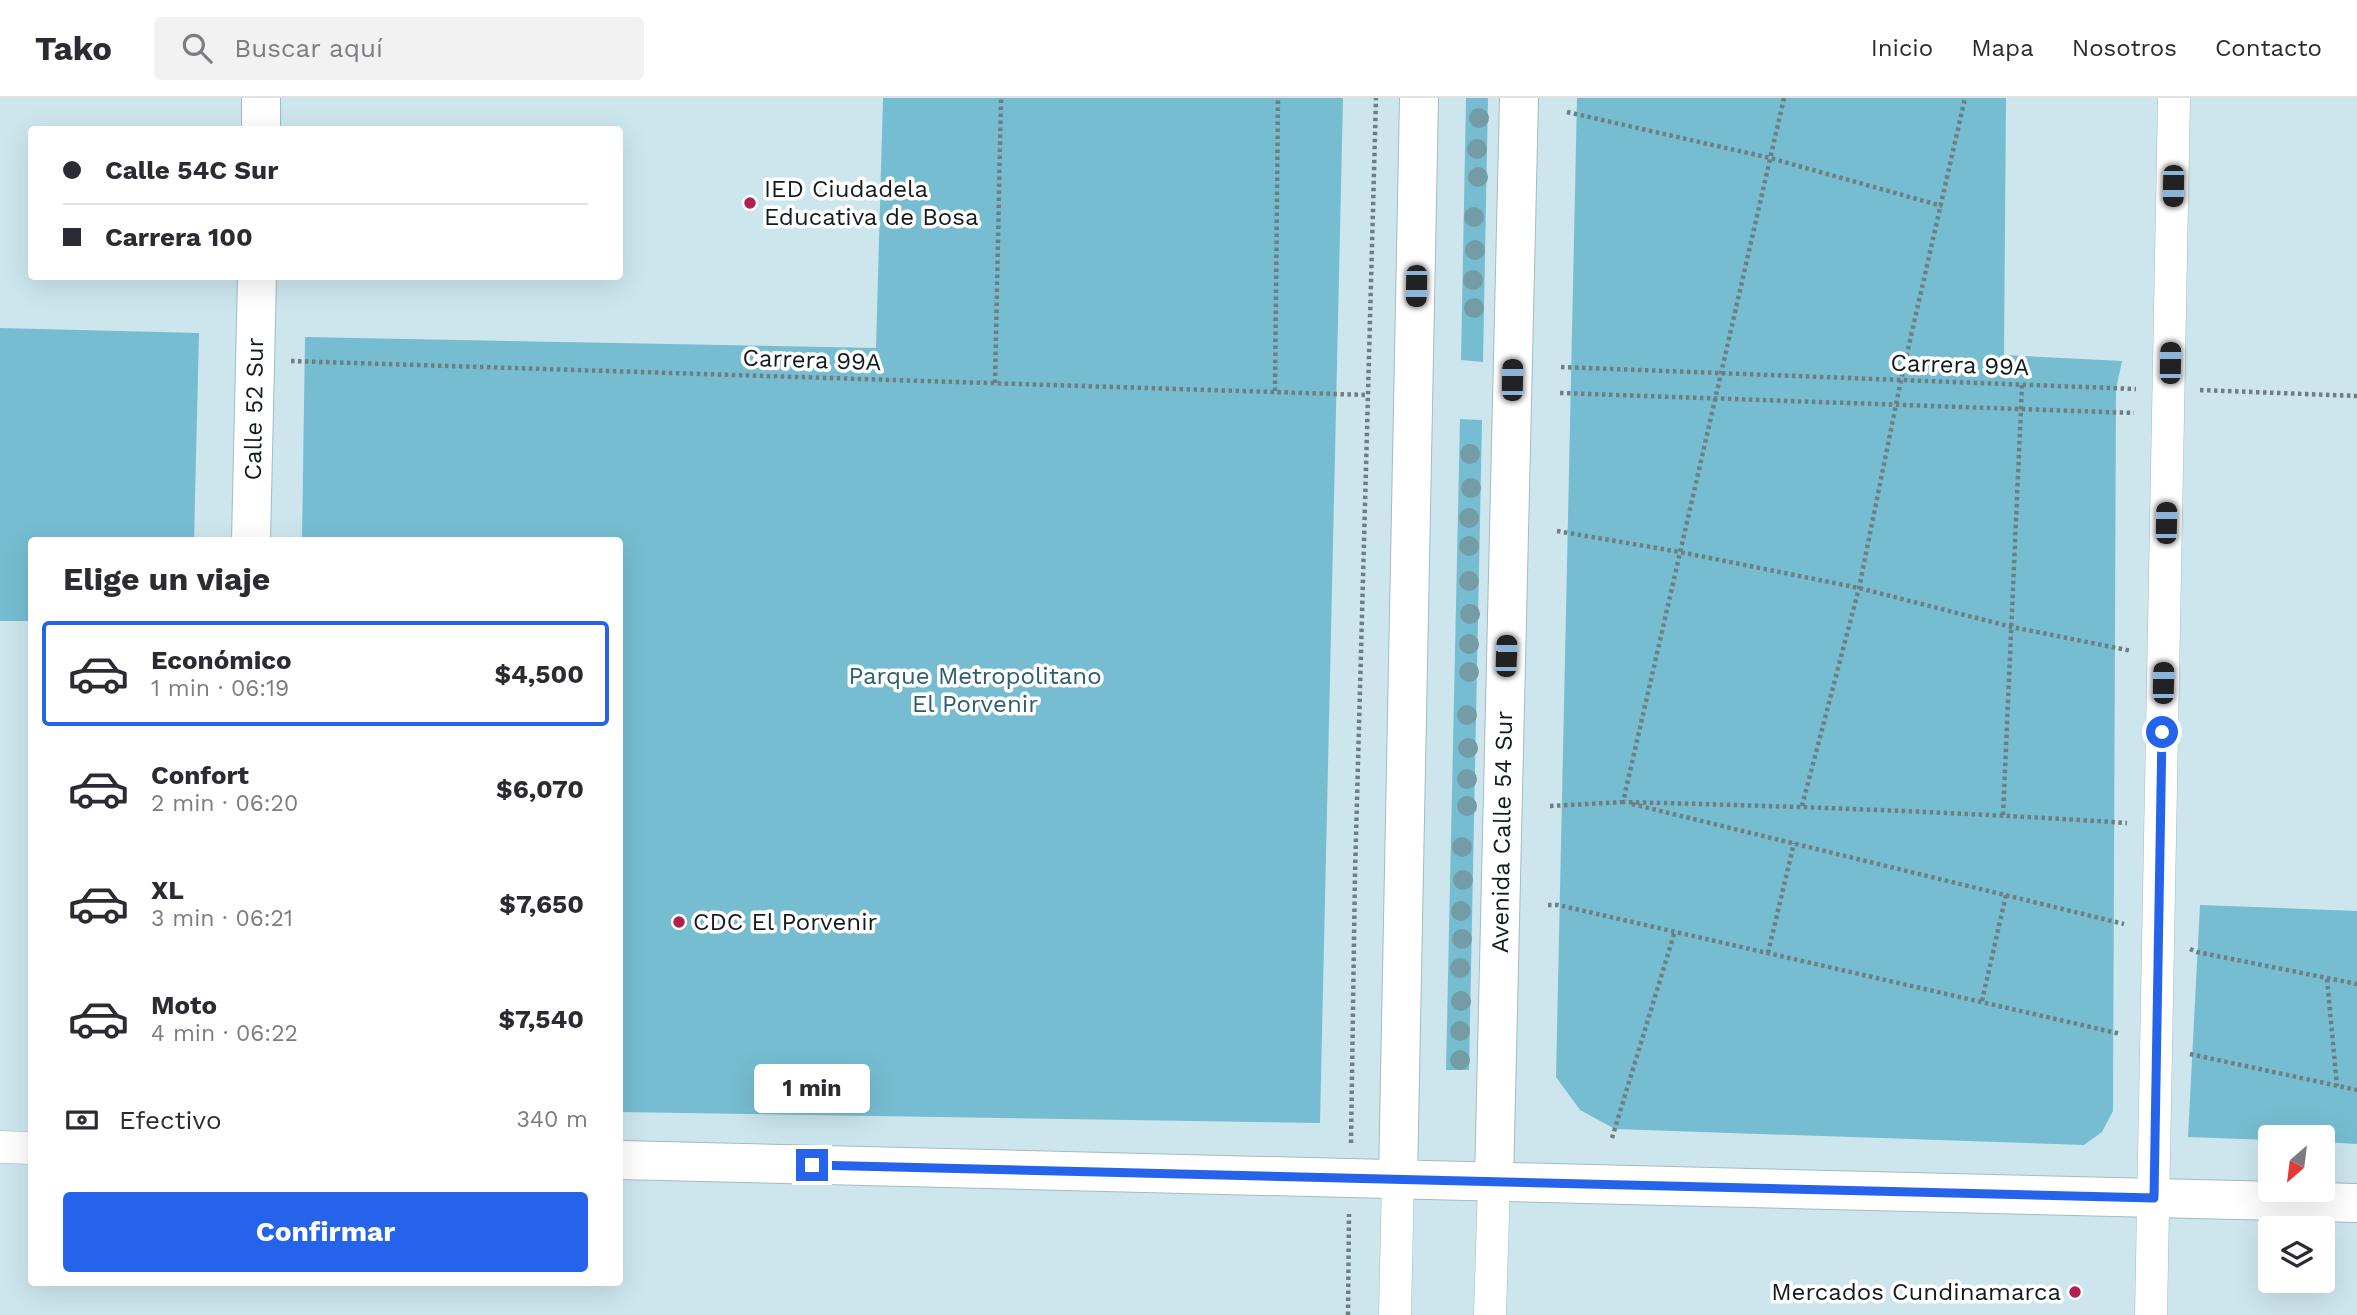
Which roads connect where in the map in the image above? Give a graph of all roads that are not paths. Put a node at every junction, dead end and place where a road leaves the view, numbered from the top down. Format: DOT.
graph roads {
  1 [pos="261,98"];
  2 [pos="1419,98"];
  3 [pos="1519,98"];
  4 [pos="2174,98"];
  5 [pos="261,126"];
  6 [pos="257,280"];
  7 [pos="251,537"];
  8 [pos="0,1147"];
  9 [pos="28,1148"];
  10 [pos="623,1160"];
  11 [pos="1398,1179"];
  12 [pos="1494,1182"];
  13 [pos="2154,1198"];
  14 [pos="2357,1203"];
  15 [pos="1395,1315"];
  16 [pos="1490,1315"];
  17 [pos="2151,1315"];
  1 -- 5 [label="street"];
  2 -- 11 [label="street"];
  3 -- 12 [label="street, Avenida Calle 54 Sur"];
  4 -- 13 [label="street"];
  6 -- 7 [label="street, Calle 52 Sur"];
  8 -- 9 [label="street"];
  10 -- 11 [label="street"];
  11 -- 12 [label="street"];
  11 -- 15 [label="street"];
  12 -- 13 [label="street"];
  12 -- 16 [label="street, Avenida Calle 54 Sur"];
  13 -- 14 [label="street"];
  13 -- 17 [label="street"];
}
